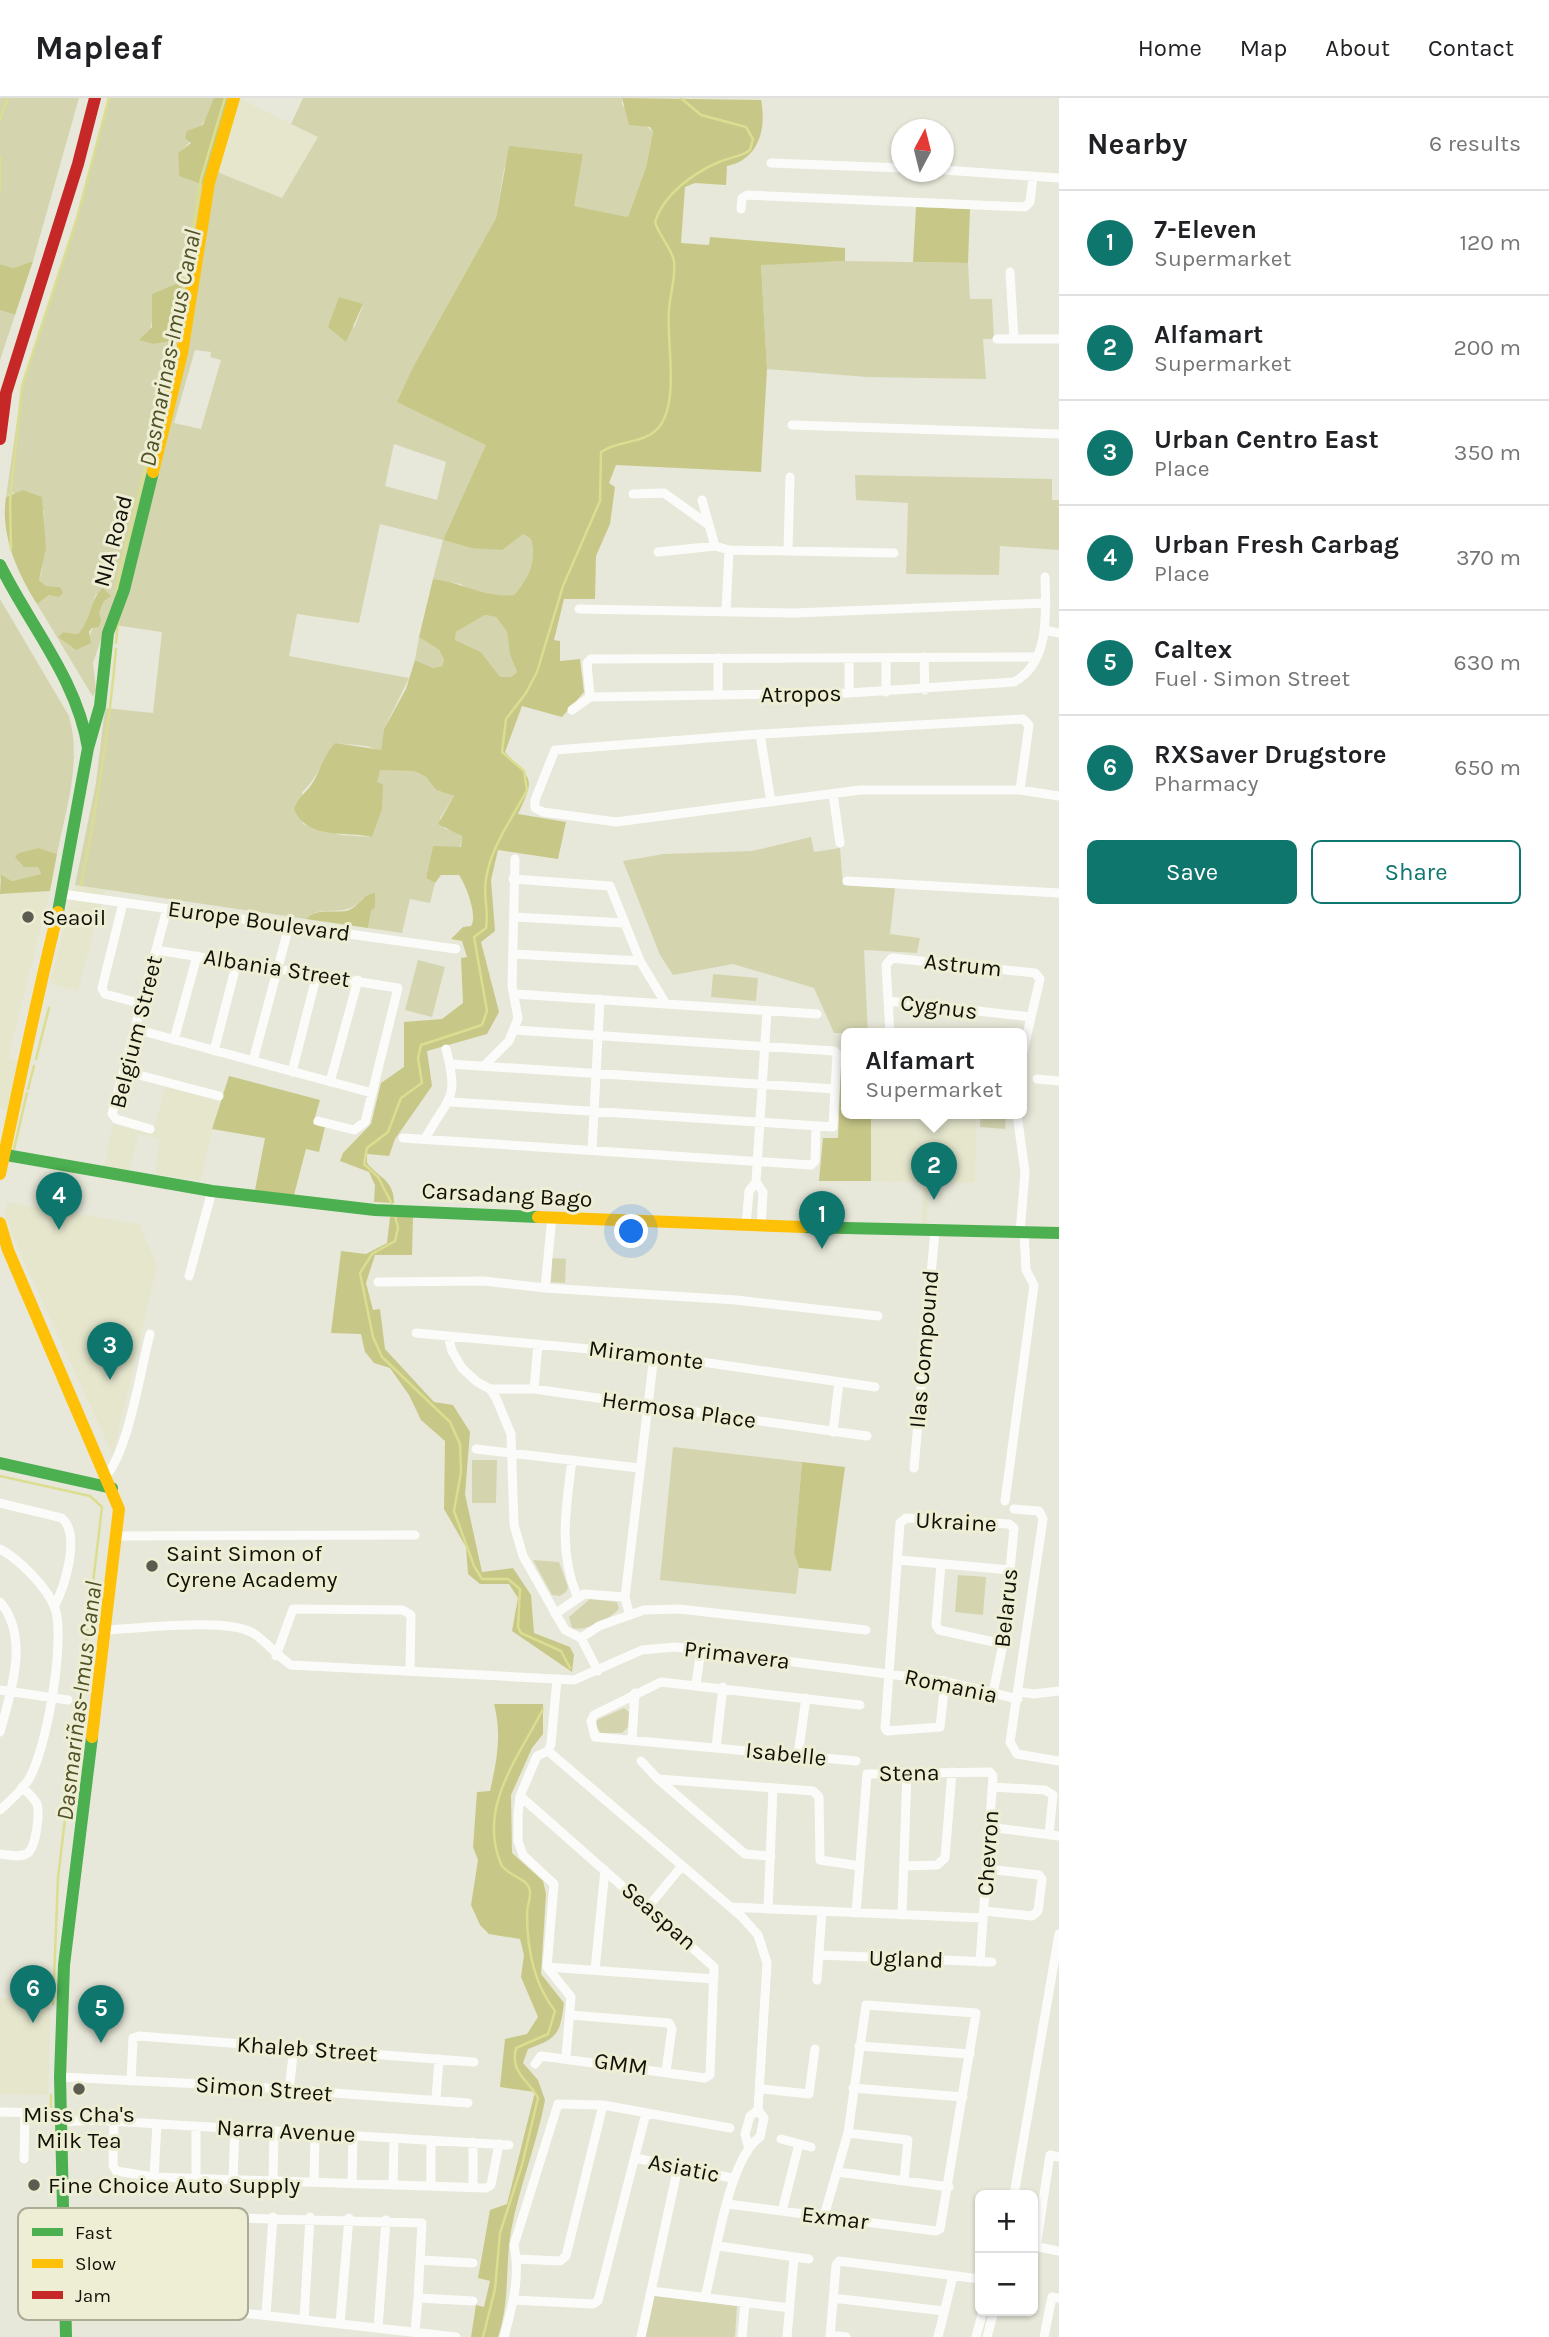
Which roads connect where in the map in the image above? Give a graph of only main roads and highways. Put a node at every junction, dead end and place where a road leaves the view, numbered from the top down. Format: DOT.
graph roads {
  1 [pos="95,98"];
  2 [pos="233,98"];
  3 [pos="0,439"];
  4 [pos="0,565"];
  5 [pos="88,748"];
  6 [pos="1,1154"];
  7 [pos="0,1174"];
  8 [pos="0,1223"];
  9 [pos="1059,1233"];
  10 [pos="4,1248"];
  11 [pos="0,1463"];
  12 [pos="112,1488"];
  13 [pos="64,2208"];
  1 -- 3 [label="main road"];
  2 -- 5 [label="main road, NIA Road"];
  4 -- 5 [label="main road"];
  5 -- 6 [label="main road, NIA Road"];
  6 -- 7 [label="main road, NIA Road"];
  6 -- 9 [label="main road, Carsadang Bago"];
  8 -- 10 [label="main road"];
  10 -- 12 [label="main road"];
  11 -- 12 [label="main road"];
  12 -- 13 [label="main road"];
}
